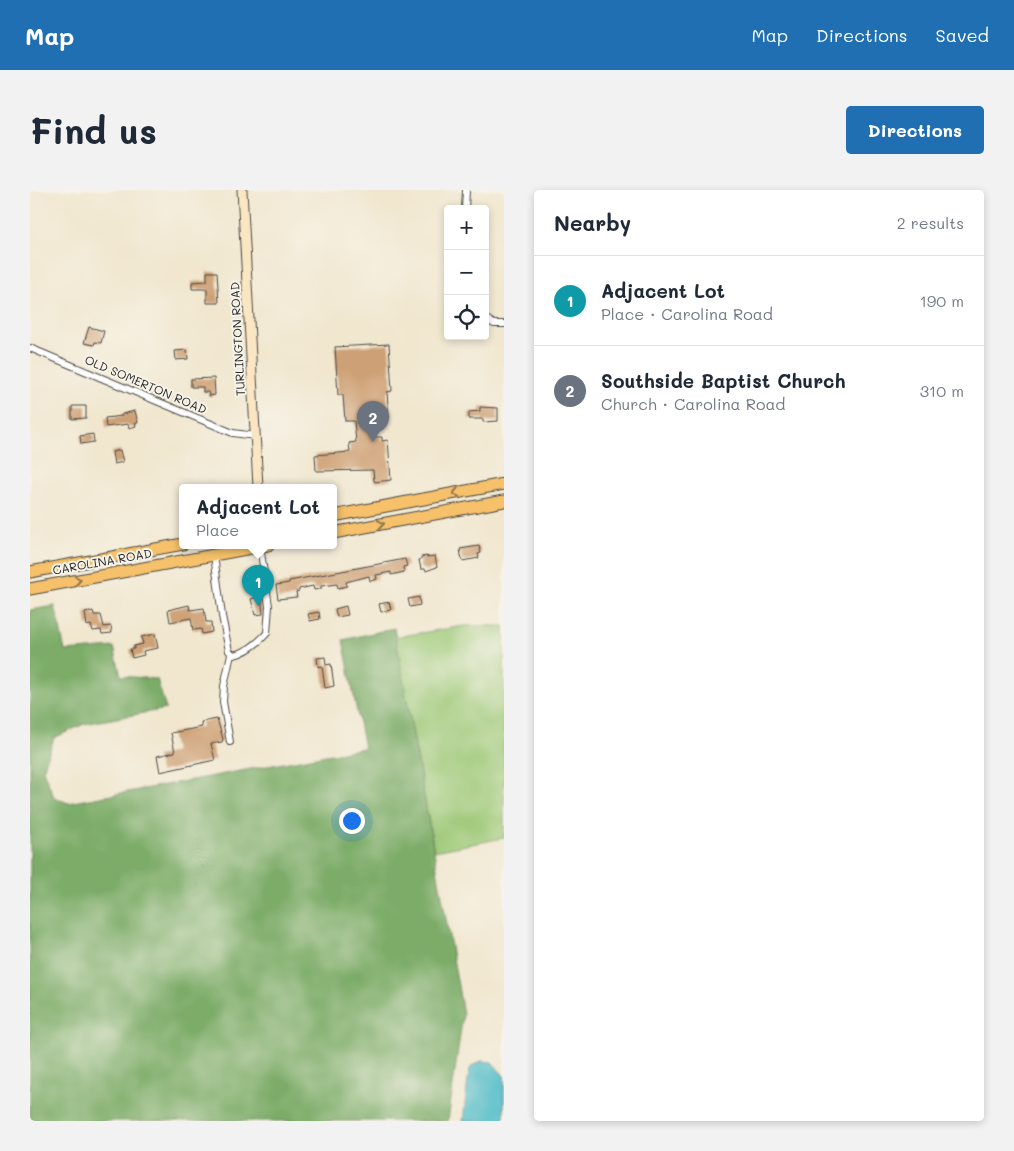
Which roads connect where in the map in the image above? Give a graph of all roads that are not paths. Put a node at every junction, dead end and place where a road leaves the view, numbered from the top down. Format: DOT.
graph roads {
  1 [pos="242,190"];
  2 [pos="466,190"];
  3 [pos="465,205"];
  4 [pos="489,321"];
  5 [pos="504,324"];
  6 [pos="30,348"];
  7 [pos="255,436"];
  8 [pos="258,484"];
  9 [pos="504,484"];
  10 [pos="504,501"];
  11 [pos="337,515"];
  12 [pos="337,532"];
  13 [pos="179,545"];
  14 [pos="241,549"];
  15 [pos="262,549"];
  16 [pos="214,554"];
  17 [pos="30,572"];
  18 [pos="30,589"];
  19 [pos="231,654"];
  20 [pos="230,742"];
  1 -- 7 [label="street, TURLINGTON ROAD"];
  2 -- 3 [label="street"];
  4 -- 5 [label="street"];
  6 -- 7 [label="street, OLD SOMERTON ROAD"];
  7 -- 8 [label="street, TURLINGTON ROAD"];
  9 -- 11 [label="highway, one-way"];
  12 -- 10 [label="highway, one-way"];
  13 -- 17 [label="highway, CAROLINA ROAD"];
  14 -- 16 [label="highway, CAROLINA ROAD"];
  15 -- 19 [label="street"];
  18 -- 16 [label="highway, CAROLINA ROAD, one-way"];
  16 -- 19 [label="street"];
  19 -- 20 [label="street"];
}
